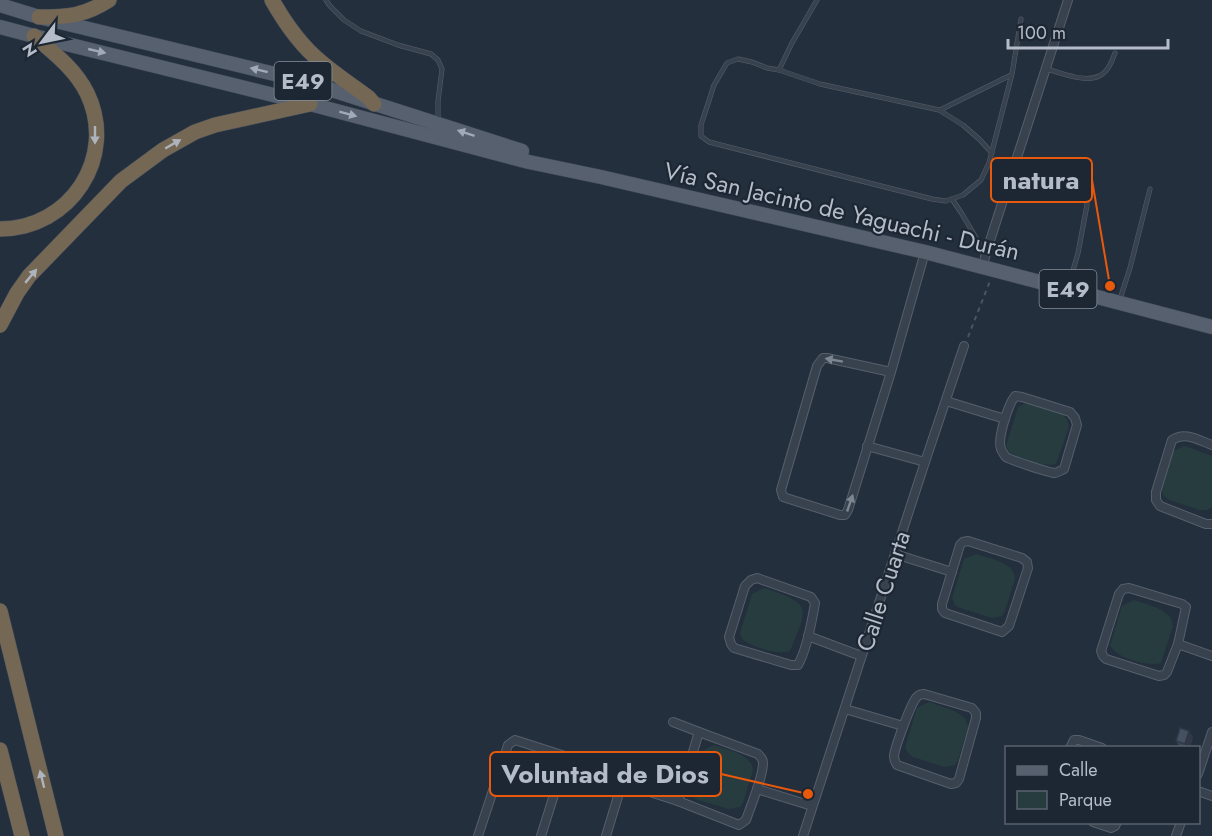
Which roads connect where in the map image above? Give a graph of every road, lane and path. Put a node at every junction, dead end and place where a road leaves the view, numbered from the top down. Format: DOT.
graph roads {
  1 [pos="109,0"];
  2 [pos="272,0"];
  3 [pos="326,0"];
  4 [pos="817,0"];
  5 [pos="1068,0"];
  6 [pos="0,5"];
  7 [pos="39,17"];
  8 [pos="1021,19"];
  9 [pos="0,27"];
  10 [pos="34,36"];
  11 [pos="1115,53"];
  12 [pos="1046,68"];
  13 [pos="779,70"];
  14 [pos="1011,74"];
  15 [pos="310,104"];
  16 [pos="374,104"];
  17 [pos="939,110"];
  18 [pos="438,124"];
  19 [pos="992,153"];
  20 [pos="1015,164"];
  21 [pos="601,177"];
  22 [pos="1150,189"];
  23 [pos="952,200"];
  24 [pos="0,228"];
  25 [pos="925,252"];
  26 [pos="988,263"];
  27 [pos="1067,288"];
  28 [pos="1119,302"];
  29 [pos="0,325"];
  30 [pos="1212,327"];
  31 [pos="964,346"];
  32 [pos="891,372"];
  33 [pos="946,401"];
  34 [pos="1005,419"];
  35 [pos="1212,445"];
  36 [pos="867,446"];
  37 [pos="924,462"];
  38 [pos="1212,524"];
  39 [pos="895,554"];
  40 [pos="952,572"];
  41 [pos="0,611"];
  42 [pos="808,636"];
  43 [pos="1178,644"];
  44 [pos="861,656"];
  45 [pos="1212,656"];
  46 [pos="845,709"];
  47 [pos="673,722"];
  48 [pos="903,726"];
  49 [pos="699,732"];
  50 [pos="1212,732"];
  51 [pos="1071,746"];
  52 [pos="1099,746"];
  53 [pos="0,750"];
  54 [pos="566,757"];
  55 [pos="1200,768"];
  56 [pos="757,789"];
  57 [pos="650,792"];
  58 [pos="678,801"];
  59 [pos="812,806"];
  60 [pos="1099,824"];
  61 [pos="1116,824"];
  62 [pos="22,836"];
  63 [pos="56,836"];
  64 [pos="478,836"];
  65 [pos="541,836"];
  66 [pos="606,836"];
  67 [pos="803,836"];
  1 -- 7 [label="highway"];
  2 -- 16 [label="highway"];
  3 -- 18 [label="lane"];
  4 -- 13 [label="lane"];
  5 -- 12 [label="street"];
  6 -- 7 [label="main road, Vía San Jacinto de Yaguachi - Durán / E49"];
  16 -- 7 [label="main road, Vía San Jacinto de Yaguachi - Durán / E49, one-way"];
  8 -- 14 [label="lane"];
  9 -- 10 [label="main road, Vía San Jacinto de Yaguachi - Durán / E49"];
  10 -- 15 [label="main road, Vía San Jacinto de Yaguachi - Durán / E49, one-way"];
  10 -- 24 [label="highway, one-way"];
  11 -- 12 [label="lane"];
  12 -- 20 [label="street"];
  13 -- 17 [label="lane"];
  13 -- 23 [label="lane"];
  14 -- 17 [label="lane"];
  14 -- 19 [label="lane"];
  15 -- 21 [label="main road, Vía San Jacinto de Yaguachi - Durán / E49, one-way"];
  29 -- 15 [label="highway, one-way"];
  16 -- 18 [label="main road, Vía San Jacinto de Yaguachi - Durán / E49"];
  17 -- 19 [label="lane"];
  21 -- 18 [label="main road, Vía San Jacinto de Yaguachi - Durán / E49, one-way"];
  19 -- 23 [label="lane"];
  20 -- 26 [label="street"];
  20 -- 27 [label="lane"];
  21 -- 25 [label="main road, Vía San Jacinto de Yaguachi - Durán / E49"];
  22 -- 28 [label="lane"];
  23 -- 26 [label="lane"];
  25 -- 26 [label="main road, Vía San Jacinto de Yaguachi - Durán / E49"];
  25 -- 32 [label="street"];
  26 -- 27 [label="main road, Vía San Jacinto de Yaguachi - Durán / E49"];
  26 -- 31 [label="path"];
  27 -- 28 [label="main road, Vía San Jacinto de Yaguachi - Durán / E49"];
  28 -- 30 [label="main road, Vía San Jacinto de Yaguachi - Durán / E49"];
  31 -- 33 [label="street, Calle Cuarta"];
  32 -- 36 [label="street"];
  32 -- 36 [label="street, one-way"];
  33 -- 34 [label="street"];
  33 -- 37 [label="street, Calle Cuarta"];
  34 -- 34 [label="street"];
  35 -- 38 [label="street"];
  36 -- 37 [label="street"];
  37 -- 39 [label="street, Calle Cuarta"];
  39 -- 40 [label="street"];
  39 -- 44 [label="street, Calle Cuarta"];
  40 -- 40 [label="street"];
  63 -- 41 [label="highway, one-way"];
  42 -- 42 [label="street"];
  42 -- 44 [label="street"];
  43 -- 43 [label="street"];
  43 -- 45 [label="street"];
  44 -- 46 [label="street, Calle Cuarta"];
  46 -- 48 [label="street"];
  46 -- 59 [label="street, Calle Cuarta"];
  47 -- 49 [label="street"];
  48 -- 48 [label="street"];
  49 -- 56 [label="street"];
  49 -- 58 [label="street"];
  50 -- 55 [label="street"];
  51 -- 52 [label="street"];
  53 -- 62 [label="highway"];
  54 -- 64 [label="street"];
  54 -- 65 [label="street"];
  54 -- 66 [label="street"];
  56 -- 58 [label="street"];
  56 -- 59 [label="street"];
  57 -- 58 [label="street"];
  59 -- 67 [label="street, Calle Cuarta"];
  60 -- 61 [label="street"];
}
